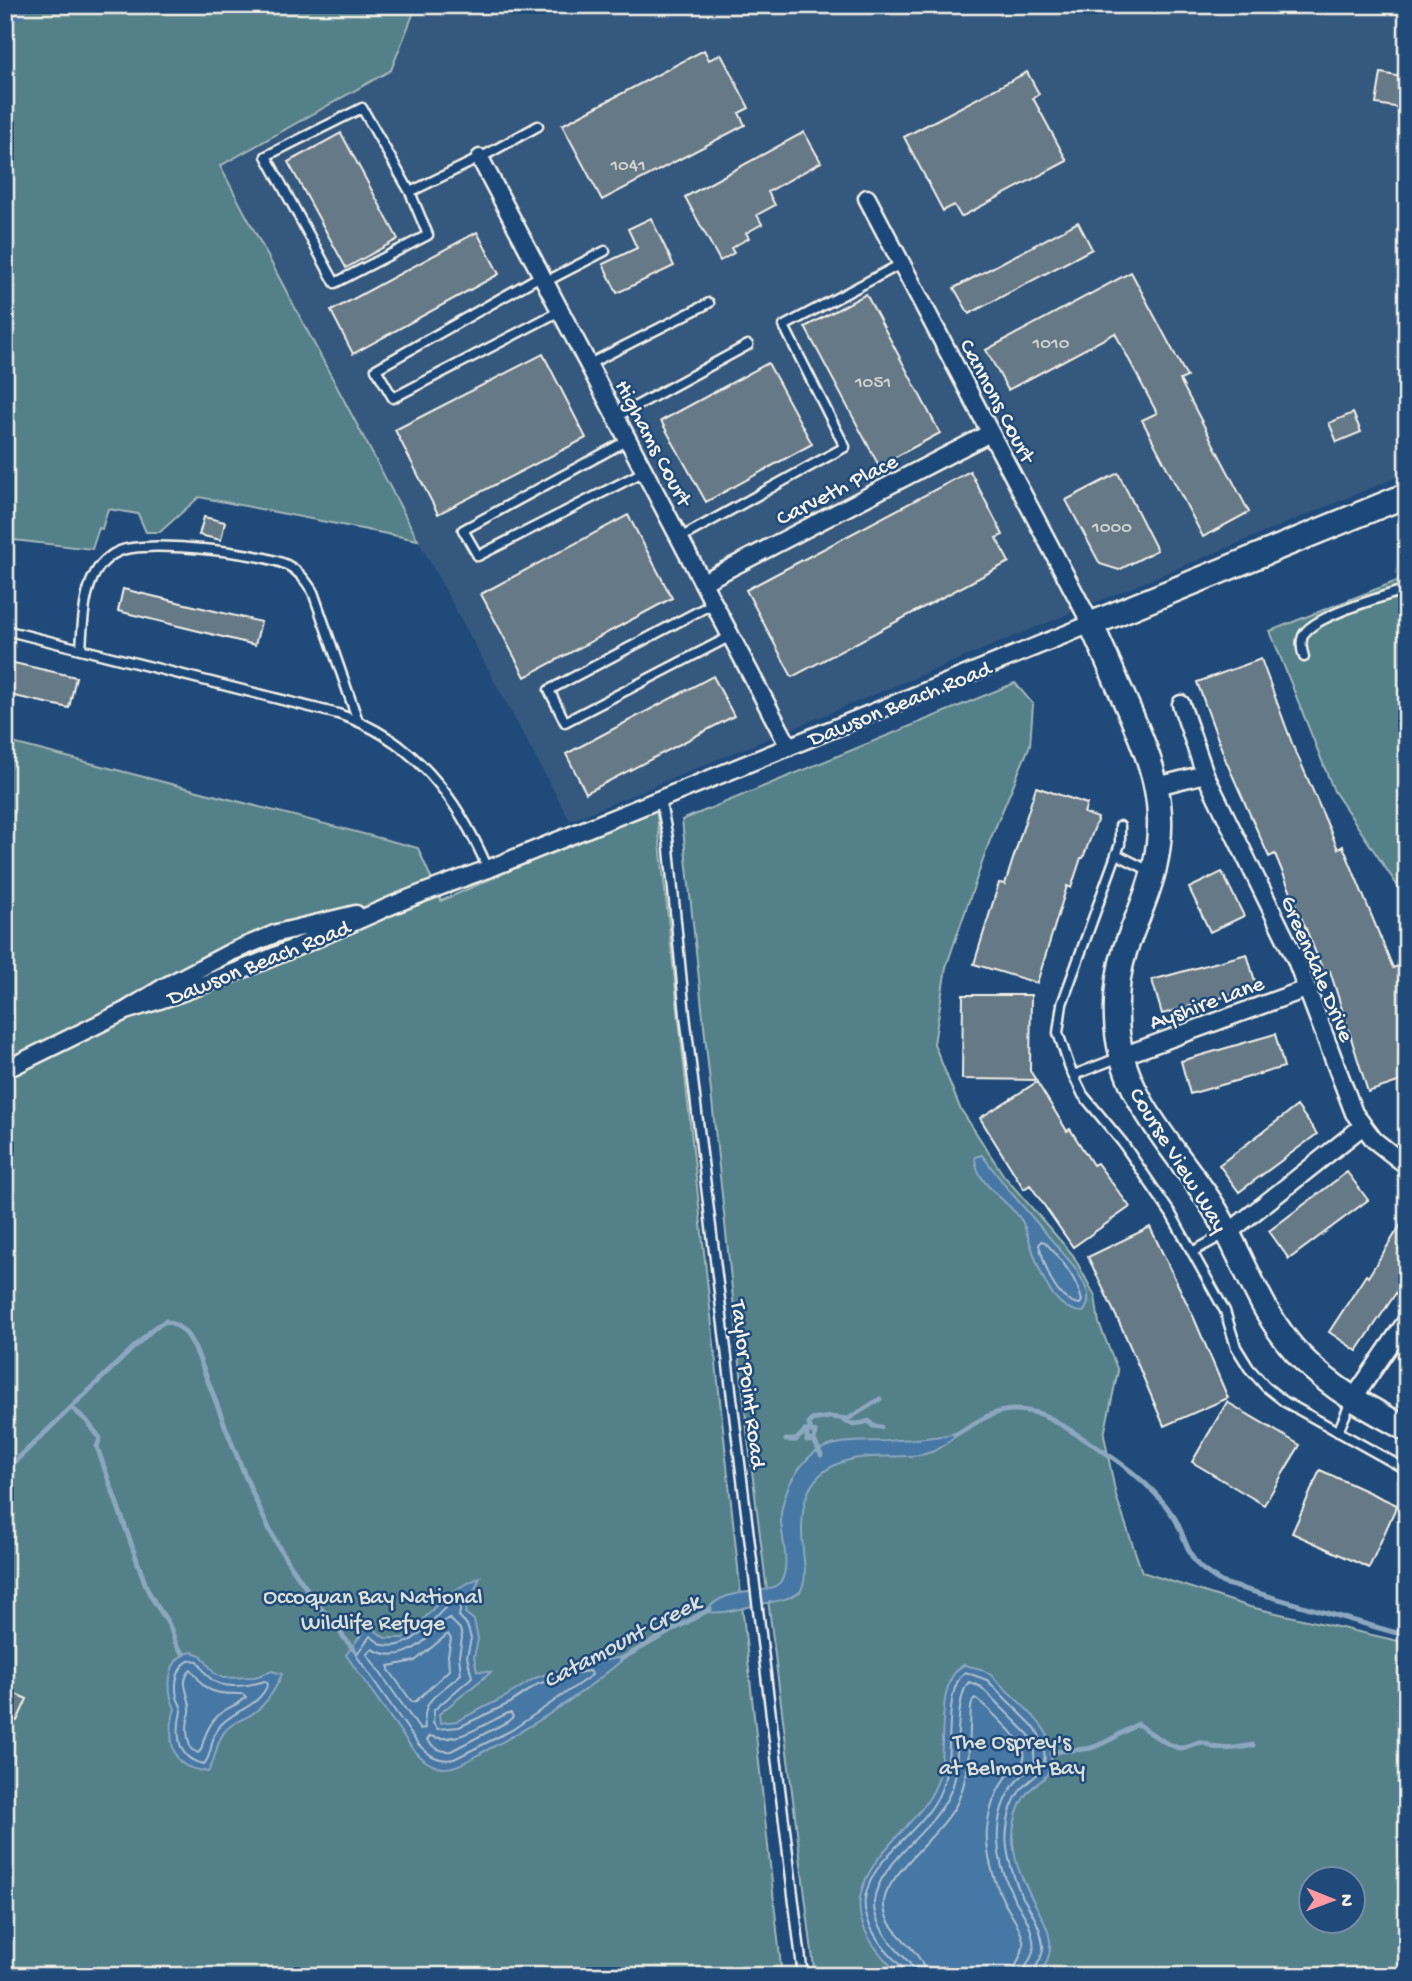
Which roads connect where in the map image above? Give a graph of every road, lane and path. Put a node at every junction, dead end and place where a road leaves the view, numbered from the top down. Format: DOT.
graph roads {
  1 [pos="538,126"];
  2 [pos="480,158"];
  3 [pos="410,192"];
  4 [pos="866,198"];
  5 [pos="606,251"];
  6 [pos="901,264"];
  7 [pos="543,278"];
  8 [pos="709,303"];
  9 [pos="560,311"];
  10 [pos="748,345"];
  11 [pos="589,364"];
  12 [pos="616,417"];
  13 [pos="990,433"];
  14 [pos="628,440"];
  15 [pos="645,471"];
  16 [pos="1407,495"];
  17 [pos="680,538"];
  18 [pos="703,582"];
  19 [pos="1407,589"];
  20 [pos="714,603"];
  21 [pos="1091,624"];
  22 [pos="5,630"];
  23 [pos="731,636"];
  24 [pos="81,649"];
  25 [pos="1304,657"];
  26 [pos="1181,704"];
  27 [pos="358,721"];
  28 [pos="789,747"];
  29 [pos="1205,774"];
  30 [pos="1157,786"];
  31 [pos="660,797"];
  32 [pos="1120,825"];
  33 [pos="1116,854"];
  34 [pos="488,869"];
  35 [pos="1153,873"];
  36 [pos="1306,989"];
  37 [pos="1122,1056"];
  38 [pos="5,1070"];
  39 [pos="1074,1075"];
  40 [pos="1363,1126"];
  41 [pos="1407,1166"];
  42 [pos="1228,1233"];
  43 [pos="1192,1252"];
  44 [pos="1407,1320"];
  45 [pos="1353,1399"];
  46 [pos="1407,1429"];
  47 [pos="1338,1432"];
  48 [pos="1407,1471"];
  49 [pos="803,1976"];
  1 -- 2 [label="lane"];
  2 -- 3 [label="lane"];
  2 -- 7 [label="street, Highams Court"];
  3 -- 3 [label="lane"];
  4 -- 6 [label="street, Cannons Court"];
  5 -- 7 [label="lane"];
  6 -- 13 [label="street, Cannons Court"];
  6 -- 17 [label="lane"];
  7 -- 9 [label="street, Highams Court"];
  7 -- 9 [label="lane"];
  8 -- 11 [label="lane"];
  9 -- 11 [label="street, Highams Court"];
  10 -- 12 [label="lane"];
  11 -- 12 [label="street, Highams Court"];
  12 -- 14 [label="street, Highams Court"];
  13 -- 18 [label="street, Carveth Place"];
  13 -- 21 [label="street, Cannons Court"];
  14 -- 15 [label="street, Highams Court"];
  14 -- 15 [label="lane"];
  15 -- 17 [label="street, Highams Court"];
  16 -- 21 [label="street, Dawson Beach Road"];
  17 -- 18 [label="street, Highams Court"];
  18 -- 20 [label="street, Highams Court"];
  19 -- 25 [label="lane"];
  20 -- 23 [label="street, Highams Court"];
  20 -- 23 [label="lane"];
  21 -- 28 [label="street, Dawson Beach Road"];
  21 -- 30 [label="street, Course View Way"];
  22 -- 24 [label="lane"];
  23 -- 28 [label="street, Highams Court"];
  24 -- 27 [label="lane"];
  24 -- 27 [label="lane"];
  26 -- 29 [label="street, Greendale Drive"];
  27 -- 34 [label="lane"];
  28 -- 31 [label="street, Dawson Beach Road"];
  29 -- 30 [label="street"];
  29 -- 36 [label="street, Greendale Drive"];
  30 -- 35 [label="street, Course View Way"];
  31 -- 34 [label="street, Dawson Beach Road"];
  31 -- 49 [label="lane, Taylor Point Road"];
  32 -- 33 [label="lane"];
  33 -- 35 [label="lane"];
  33 -- 39 [label="lane"];
  34 -- 38 [label="street, Dawson Beach Road"];
  35 -- 37 [label="street, Course View Way"];
  36 -- 37 [label="street, Ayshire Lane"];
  36 -- 40 [label="street, Greendale Drive"];
  37 -- 39 [label="lane"];
  37 -- 42 [label="street, Course View Way"];
  39 -- 43 [label="lane"];
  40 -- 41 [label="street, Greendale Drive"];
  40 -- 42 [label="street"];
  42 -- 43 [label="lane"];
  42 -- 45 [label="street, Course View Way"];
  43 -- 47 [label="lane"];
  44 -- 45 [label="street"];
  45 -- 46 [label="street, Course View Way"];
  45 -- 47 [label="lane"];
  47 -- 48 [label="lane"];
}
